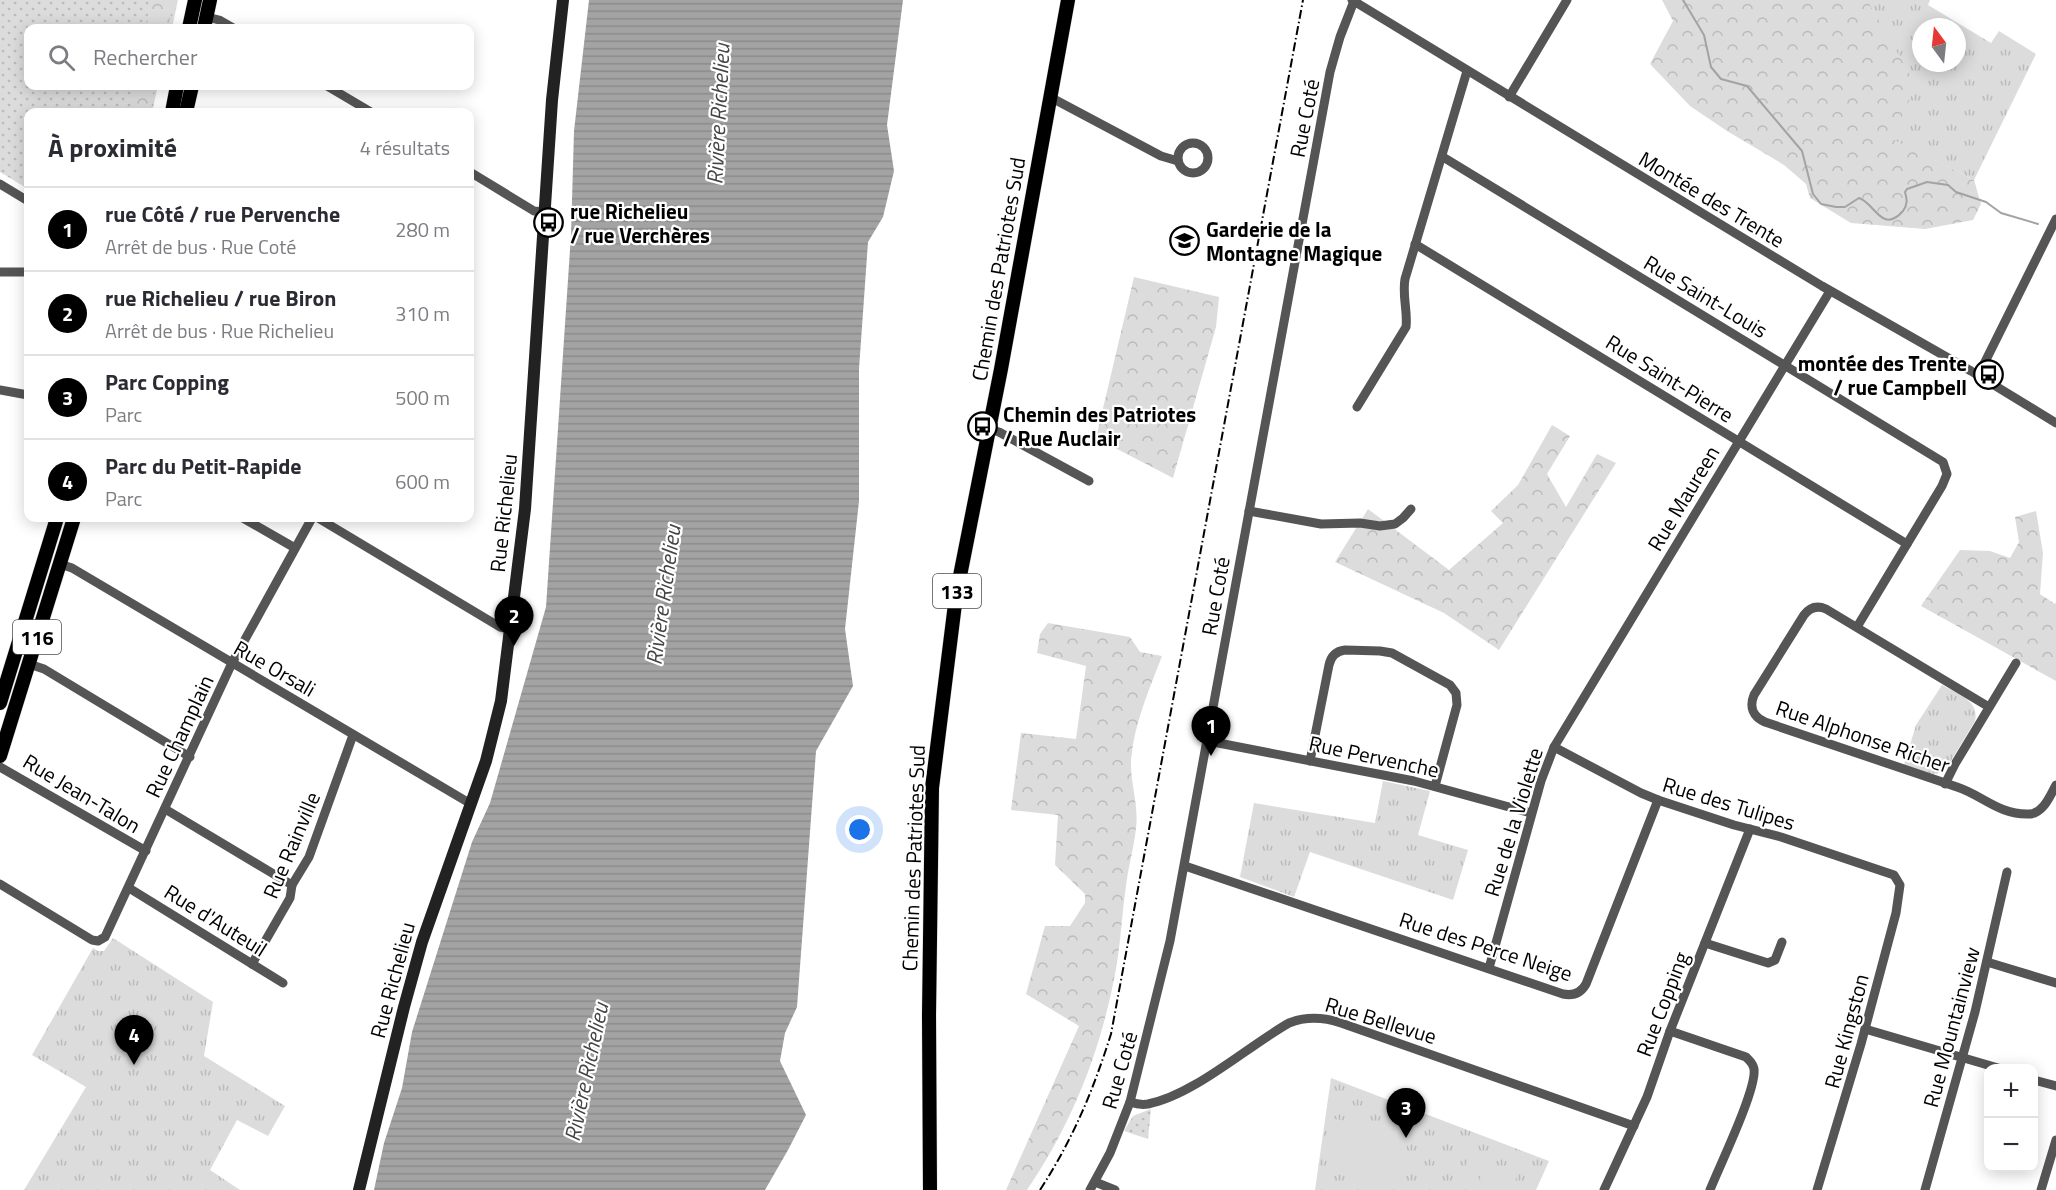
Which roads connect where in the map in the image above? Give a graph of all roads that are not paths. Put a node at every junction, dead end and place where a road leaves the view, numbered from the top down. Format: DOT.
graph roads {
  1 [pos="195,0"];
  2 [pos="210,0"];
  3 [pos="563,0"];
  4 [pos="1068,0"];
  5 [pos="1567,0"];
  6 [pos="1353,1"];
  7 [pos="205,23"];
  8 [pos="190,24"];
  9 [pos="226,24"];
  10 [pos="1467,71"];
  11 [pos="176,90"];
  12 [pos="191,90"];
  13 [pos="334,90"];
  14 [pos="1050,97"];
  15 [pos="1509,97"];
  16 [pos="173,108"];
  17 [pos="187,108"];
  18 [pos="364,108"];
  19 [pos="1443,157"];
  20 [pos="1178,161"];
  21 [pos="474,174"];
  22 [pos="0,184"];
  23 [pos="24,199"];
  24 [pos="545,212"];
  25 [pos="2056,219"];
  26 [pos="1415,244"];
  27 [pos="24,272"];
  28 [pos="0,273"];
  29 [pos="1830,291"];
  30 [pos="1785,365"];
  31 [pos="1978,376"];
  32 [pos="0,390"];
  33 [pos="24,394"];
  34 [pos="1357,407"];
  35 [pos="2056,423"];
  36 [pos="989,429"];
  37 [pos="1739,441"];
  38 [pos="1089,481"];
  39 [pos="1411,508"];
  40 [pos="1249,511"];
  41 [pos="56,522"];
  42 [pos="73,522"];
  43 [pos="250,522"];
  44 [pos="310,522"];
  45 [pos="325,522"];
  46 [pos="1907,544"];
  47 [pos="295,548"];
  48 [pos="60,564"];
  49 [pos="1857,627"];
  50 [pos="510,629"];
  51 [pos="232,663"];
  52 [pos="2016,663"];
  53 [pos="29,664"];
  54 [pos="1586,693"];
  55 [pos="0,703"];
  56 [pos="1989,707"];
  57 [pos="353,735"];
  58 [pos="1208,741"];
  59 [pos="1554,747"];
  60 [pos="0,756"];
  61 [pos="190,757"];
  62 [pos="1310,761"];
  63 [pos="0,767"];
  64 [pos="1945,784"];
  65 [pos="2056,785"];
  66 [pos="1435,786"];
  67 [pos="1658,801"];
  68 [pos="471,804"];
  69 [pos="165,809"];
  70 [pos="1532,813"];
  71 [pos="1750,829"];
  72 [pos="146,851"];
  73 [pos="1185,867"];
  74 [pos="2007,872"];
  75 [pos="1898,880"];
  76 [pos="0,884"];
  77 [pos="292,885"];
  78 [pos="129,888"];
  79 [pos="1782,942"];
  80 [pos="1705,943"];
  81 [pos="1987,962"];
  82 [pos="252,964"];
  83 [pos="1488,968"];
  84 [pos="2056,982"];
  85 [pos="283,983"];
  86 [pos="1864,1029"];
  87 [pos="1670,1031"];
  88 [pos="1962,1059"];
  89 [pos="1984,1064"];
  90 [pos="2038,1081"];
  91 [pos="2056,1086"];
  92 [pos="1130,1102"];
  93 [pos="1634,1126"];
  94 [pos="2056,1140"];
  95 [pos="1093,1186"];
  96 [pos="359,1190"];
  97 [pos="930,1190"];
  98 [pos="1115,1190"];
  99 [pos="1604,1190"];
  100 [pos="1710,1190"];
  101 [pos="1817,1190"];
  102 [pos="1925,1190"];
  103 [pos="2041,1190"];
  1 -- 8 [label="main road"];
  2 -- 7 [label="main road"];
  3 -- 24 [label="main road, Rue Richelieu"];
  4 -- 14 [label="main road, Chemin des Patriotes Sud / 133"];
  5 -- 15 [label="street"];
  6 -- 10 [label="street, Montée des Trente"];
  6 -- 40 [label="street, Rue Coté"];
  7 -- 9 [label="street"];
  10 -- 15 [label="street, Montée des Trente"];
  10 -- 19 [label="street"];
  11 -- 16 [label="main road"];
  12 -- 17 [label="main road"];
  13 -- 18 [label="street"];
  14 -- 20 [label="street"];
  14 -- 36 [label="main road, Chemin des Patriotes Sud / 133"];
  15 -- 29 [label="street, Montée des Trente"];
  19 -- 26 [label="street"];
  19 -- 30 [label="street, Rue Saint-Louis"];
  21 -- 24 [label="street"];
  22 -- 23 [label="street"];
  24 -- 50 [label="main road, Rue Richelieu"];
  25 -- 31 [label="street"];
  26 -- 34 [label="street"];
  26 -- 37 [label="street, Rue Saint-Pierre"];
  27 -- 28 [label="street"];
  29 -- 30 [label="street, Rue Maureen"];
  29 -- 31 [label="street, Montée des Trente"];
  30 -- 37 [label="street, Rue Maureen"];
  30 -- 46 [label="street, Rue Saint-Louis"];
  31 -- 35 [label="street, Montée des Trente"];
  32 -- 33 [label="street"];
  36 -- 38 [label="street"];
  36 -- 97 [label="main road, Chemin des Patriotes Sud / 133"];
  37 -- 46 [label="street, Rue Saint-Pierre"];
  37 -- 54 [label="street, Rue Maureen"];
  39 -- 40 [label="street"];
  40 -- 58 [label="street, Rue Coté"];
  41 -- 55 [label="main road, 116"];
  42 -- 48 [label="main road, 116"];
  43 -- 47 [label="street"];
  44 -- 47 [label="street, Rue Champlain"];
  45 -- 50 [label="street"];
  46 -- 49 [label="street"];
  47 -- 51 [label="street, Rue Champlain"];
  48 -- 51 [label="street, Rue Orsali"];
  48 -- 53 [label="main road, 116"];
  49 -- 56 [label="street, Rue Alphonse Richer"];
  49 -- 64 [label="street, Rue Alphonse Richer"];
  50 -- 68 [label="main road, Rue Richelieu"];
  51 -- 57 [label="street, Rue Orsali"];
  51 -- 61 [label="street, Rue Champlain"];
  52 -- 56 [label="street"];
  53 -- 60 [label="main road, 116"];
  53 -- 61 [label="street"];
  54 -- 59 [label="street, Rue de la Violette"];
  56 -- 64 [label="street"];
  57 -- 68 [label="street, Rue Orsali"];
  57 -- 77 [label="street, Rue Rainville"];
  58 -- 62 [label="street, Rue Pervenche"];
  58 -- 73 [label="street, Rue Coté"];
  59 -- 67 [label="street, Rue des Tulipes"];
  59 -- 70 [label="street, Rue de la Violette"];
  61 -- 69 [label="street, Rue Champlain"];
  62 -- 66 [label="street, Rue Pervenche"];
  62 -- 66 [label="street"];
  63 -- 72 [label="street, Rue Jean-Talon"];
  64 -- 65 [label="street, Rue Alphonse Richer"];
  66 -- 70 [label="street, Rue Pervenche"];
  67 -- 71 [label="street, Rue des Tulipes"];
  67 -- 83 [label="street, Rue des Perce Neige"];
  68 -- 96 [label="main road, Rue Richelieu"];
  69 -- 72 [label="street, Rue Champlain"];
  69 -- 77 [label="street"];
  70 -- 83 [label="street, Rue de la Violette"];
  71 -- 75 [label="street, Rue des Tulipes"];
  71 -- 80 [label="street, Rue Copping"];
  72 -- 78 [label="street, Rue Champlain"];
  73 -- 83 [label="street, Rue des Perce Neige"];
  73 -- 92 [label="street, Rue Coté"];
  74 -- 81 [label="street, Rue Mountainview"];
  75 -- 86 [label="street, Rue Kingston"];
  76 -- 78 [label="street, Rue Champlain"];
  77 -- 82 [label="street, Rue Rainville"];
  78 -- 82 [label="street, Rue d'Auteuil"];
  79 -- 80 [label="street"];
  80 -- 87 [label="street, Rue Copping"];
  81 -- 84 [label="street"];
  81 -- 88 [label="street, Rue Mountainview"];
  82 -- 85 [label="street, Rue d'Auteuil"];
  86 -- 88 [label="street"];
  86 -- 101 [label="street, Rue Kingston"];
  87 -- 93 [label="street, Rue Copping"];
  87 -- 100 [label="street"];
  88 -- 89 [label="street"];
  88 -- 102 [label="street, Rue Mountainview"];
  90 -- 91 [label="street"];
  92 -- 93 [label="street, Rue Bellevue"];
  92 -- 95 [label="street, Rue Coté"];
  93 -- 99 [label="street, Rue Copping"];
  94 -- 103 [label="street"];
  95 -- 98 [label="street"];
}
